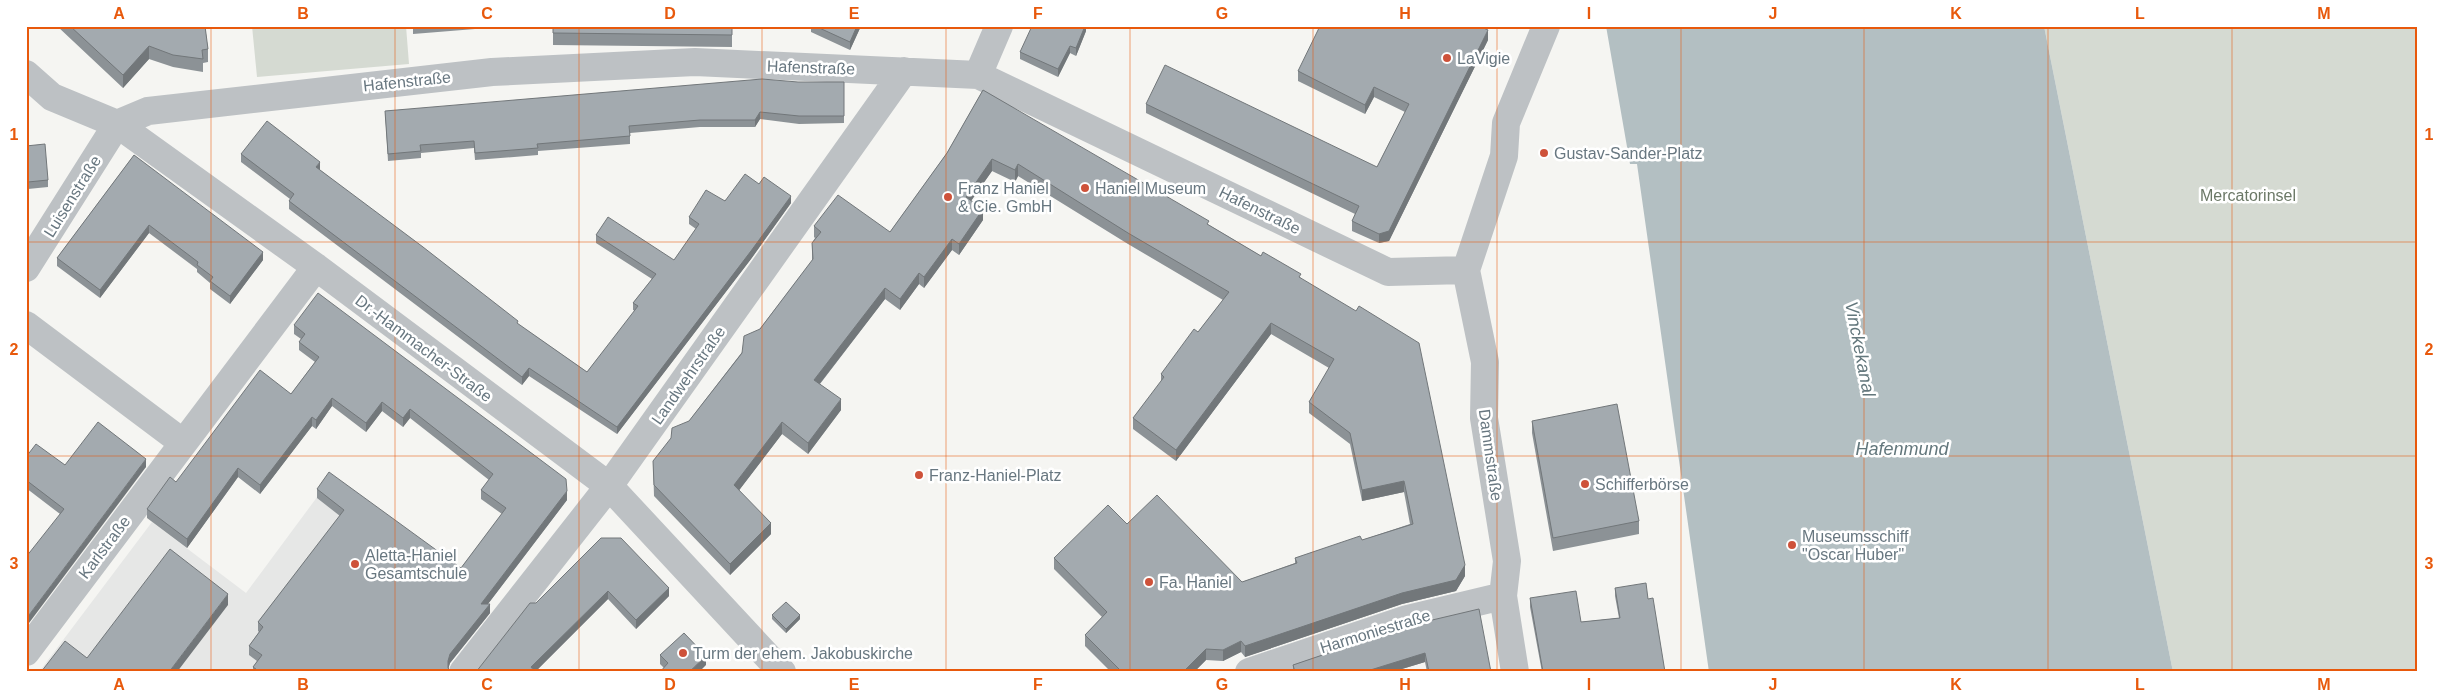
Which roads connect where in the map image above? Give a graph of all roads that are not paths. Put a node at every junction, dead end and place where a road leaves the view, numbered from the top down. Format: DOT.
graph roads {
  1 [pos="1000,26"];
  2 [pos="1546,26"];
  3 [pos="904,70"];
  4 [pos="26,74"];
  5 [pos="978,75"];
  6 [pos="117,124"];
  7 [pos="316,267"];
  8 [pos="26,268"];
  9 [pos="1466,270"];
  10 [pos="26,324"];
  11 [pos="182,442"];
  12 [pos="609,486"];
  13 [pos="1503,596"];
  14 [pos="26,652"];
  15 [pos="768,667"];
  16 [pos="463,672"];
  17 [pos="1249,672"];
  18 [pos="1515,672"];
  1 -- 5 [label="street"];
  2 -- 9 [label="street, Dammstraße"];
  3 -- 5 [label="street, Hafenstraße"];
  3 -- 6 [label="street, Hafenstraße"];
  3 -- 12 [label="street, Landwehrstraße"];
  4 -- 6 [label="street, Dr.-Hammacher-Straße"];
  5 -- 9 [label="street, Hafenstraße"];
  6 -- 7 [label="street, Dr.-Hammacher-Straße"];
  6 -- 8 [label="street, Luisenstraße"];
  7 -- 11 [label="street, Karlstraße"];
  7 -- 12 [label="street, Dr.-Hammacher-Straße"];
  9 -- 13 [label="street, Dammstraße"];
  10 -- 11 [label="street"];
  11 -- 14 [label="street, Karlstraße"];
  12 -- 15 [label="street, Dr.-Hammacher-Straße"];
  12 -- 16 [label="street, Landwehrstraße"];
  13 -- 17 [label="street, Harmoniestraße"];
  13 -- 18 [label="street, Dammstraße"];
}
